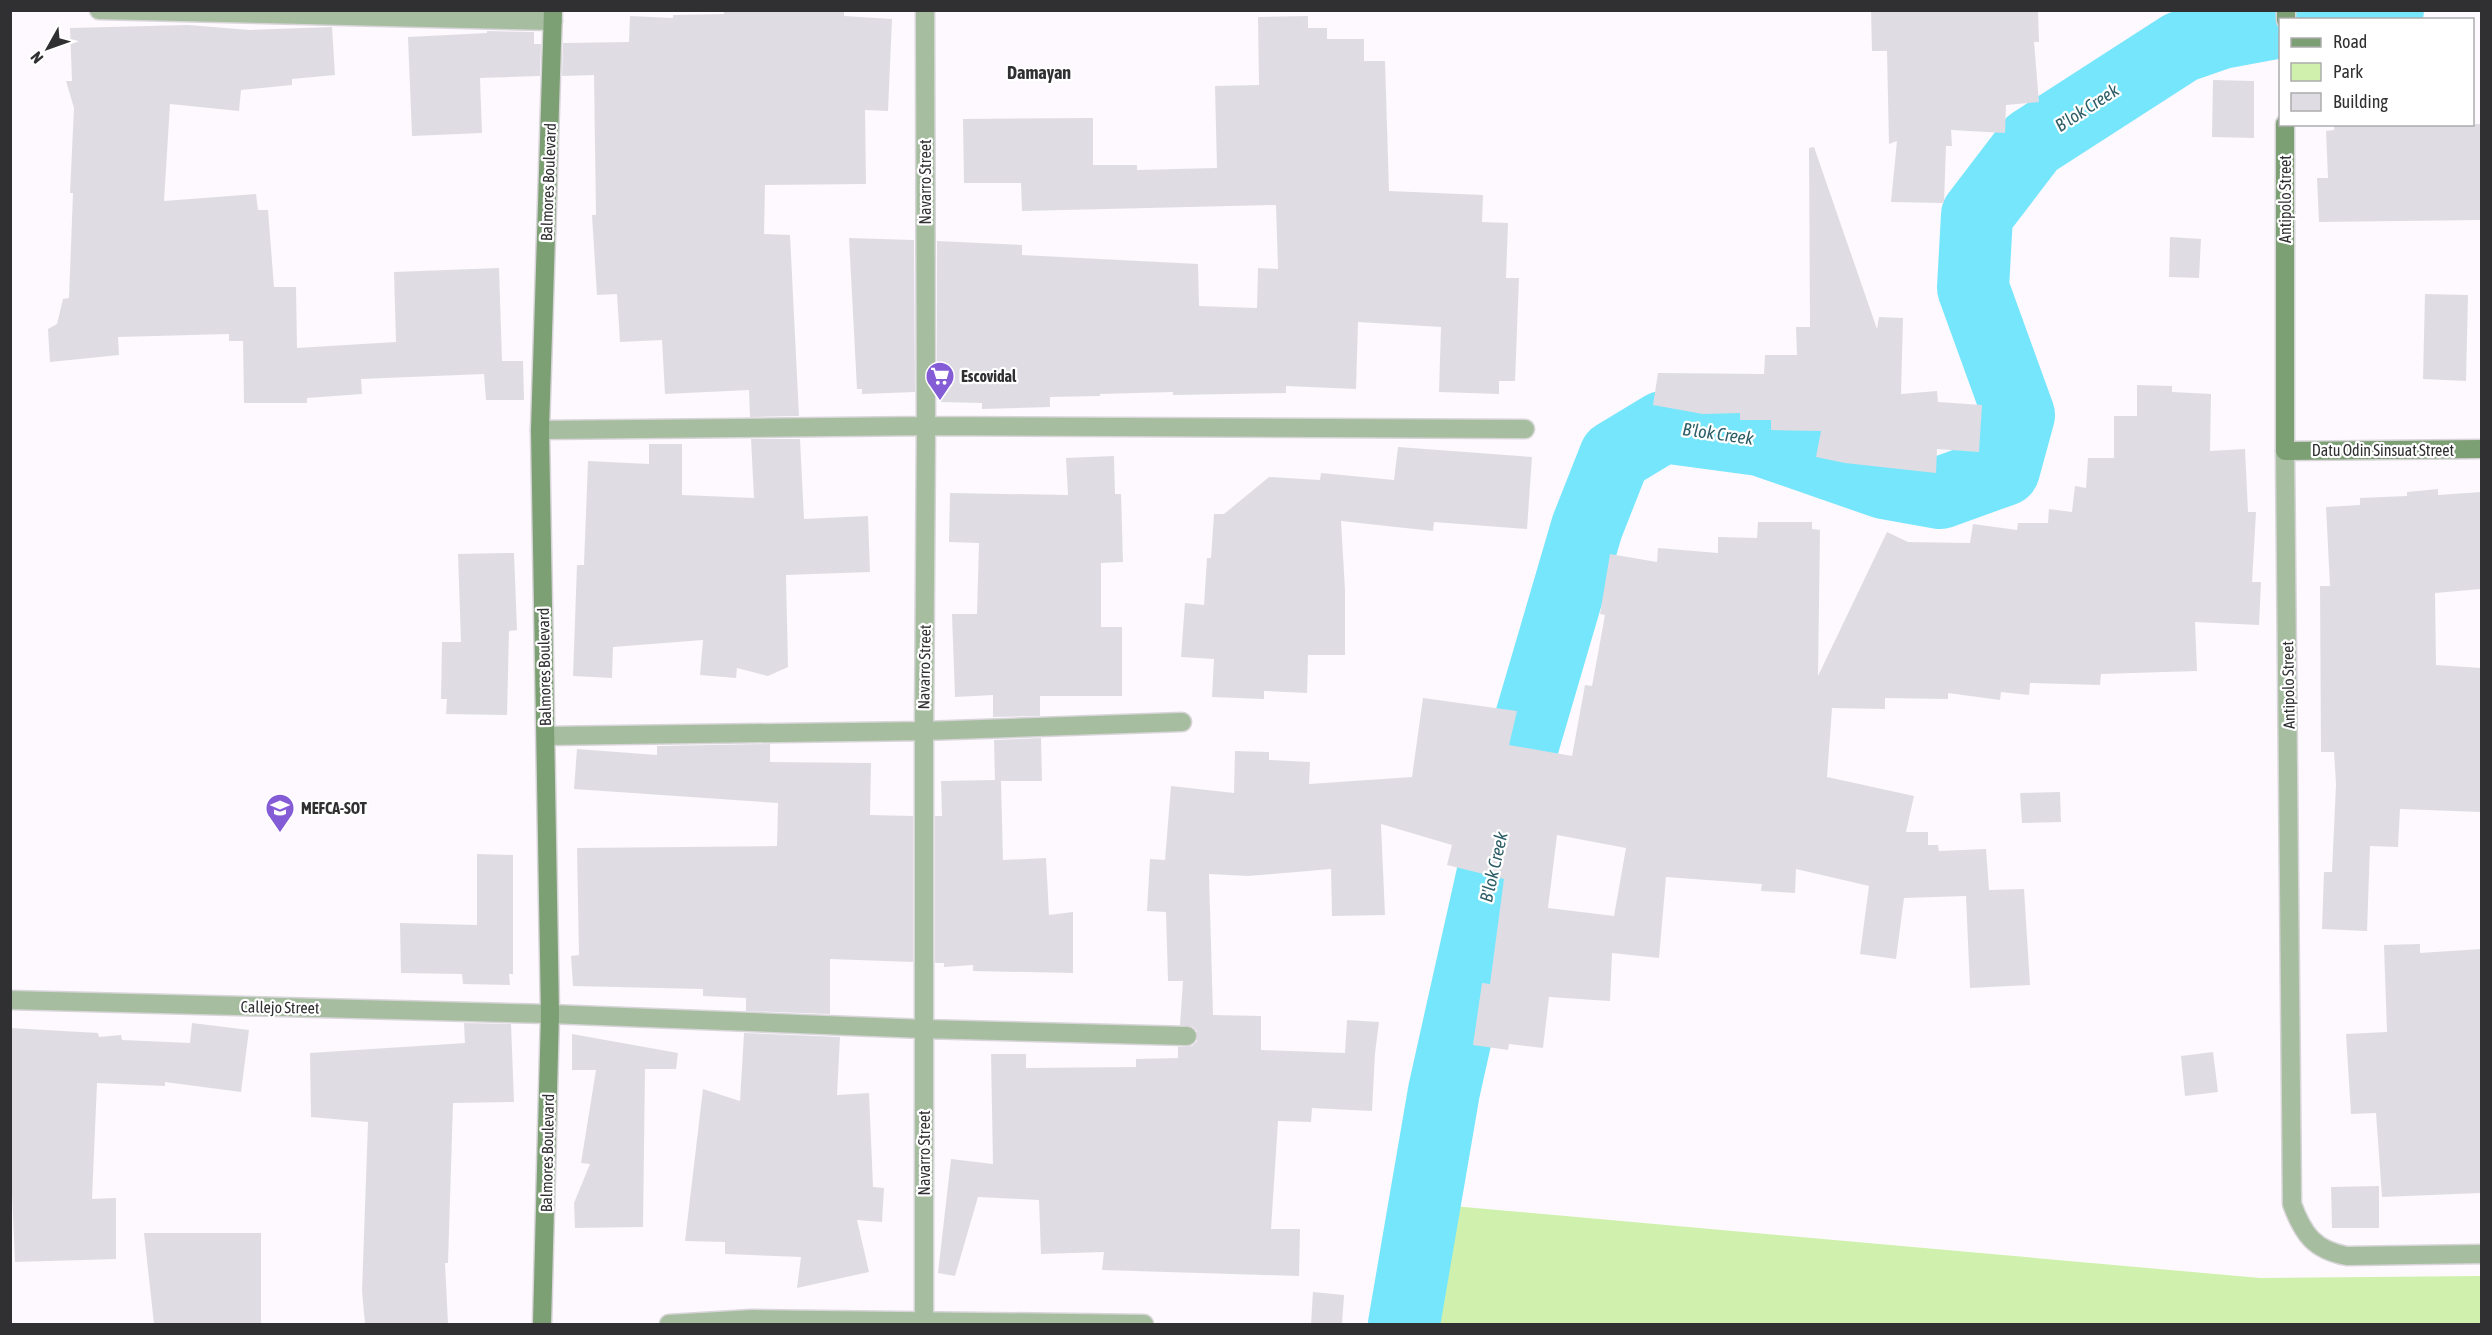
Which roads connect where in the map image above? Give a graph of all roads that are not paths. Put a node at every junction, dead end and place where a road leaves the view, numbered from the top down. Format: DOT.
graph roads {
  1 [pos="99,10"];
  2 [pos="925,10"];
  3 [pos="553,16"];
  4 [pos="2285,126"];
  5 [pos="926,426"];
  6 [pos="1525,429"];
  7 [pos="540,430"];
  8 [pos="2481,449"];
  9 [pos="2285,451"];
  10 [pos="1182,723"];
  11 [pos="924,731"];
  12 [pos="546,736"];
  13 [pos="10,1000"];
  14 [pos="550,1014"];
  15 [pos="924,1029"];
  16 [pos="1187,1036"];
  17 [pos="2481,1254"];
  18 [pos="924,1323"];
  19 [pos="542,1324"];
  20 [pos="669,1324"];
  21 [pos="1144,1324"];
  1 -- 3 [label="street"];
  2 -- 5 [label="street, Navarro Street"];
  3 -- 7 [label="main road, Balmores Boulevard"];
  4 -- 9 [label="main road, Antipolo Street"];
  5 -- 6 [label="street"];
  5 -- 7 [label="street"];
  5 -- 11 [label="street, Navarro Street"];
  7 -- 12 [label="main road, Balmores Boulevard"];
  8 -- 9 [label="main road, Datu Odin Sinsuat Street"];
  9 -- 17 [label="street, Antipolo Street"];
  10 -- 11 [label="street"];
  11 -- 12 [label="street"];
  11 -- 15 [label="street, Navarro Street"];
  12 -- 14 [label="main road, Balmores Boulevard"];
  13 -- 14 [label="street, Callejo Street"];
  14 -- 15 [label="street, Callejo Street"];
  14 -- 19 [label="main road, Balmores Boulevard"];
  15 -- 16 [label="street, Callejo Street"];
  15 -- 18 [label="street, Navarro Street"];
  18 -- 20 [label="street"];
  18 -- 21 [label="street"];
}
